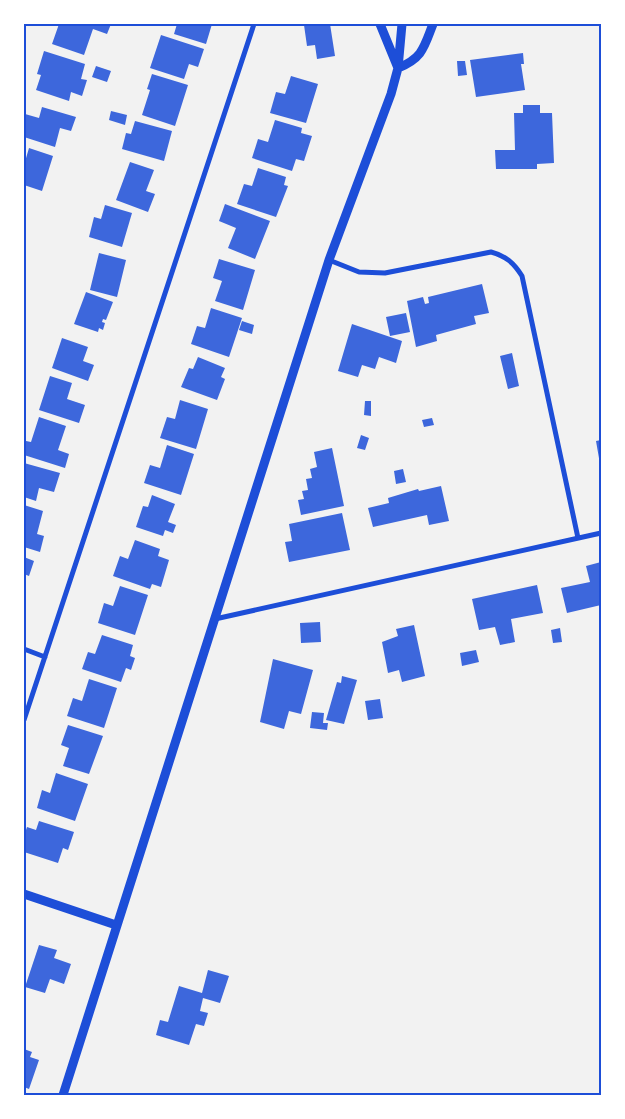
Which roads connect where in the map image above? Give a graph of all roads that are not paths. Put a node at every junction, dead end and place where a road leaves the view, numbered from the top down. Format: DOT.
graph roads {
  1 [pos="254,24"];
  2 [pos="380,24"];
  3 [pos="402,24"];
  4 [pos="433,24"];
  5 [pos="398,68"];
  6 [pos="329,260"];
  7 [pos="601,533"];
  8 [pos="578,538"];
  9 [pos="214,619"];
  10 [pos="24,649"];
  11 [pos="45,657"];
  12 [pos="24,720"];
  13 [pos="24,894"];
  14 [pos="116,925"];
  15 [pos="63,1095"];
  1 -- 11 [label="street"];
  2 -- 5 [label="street"];
  3 -- 5 [label="street"];
  4 -- 5 [label="street"];
  5 -- 6 [label="street"];
  6 -- 8 [label="street"];
  6 -- 9 [label="street"];
  7 -- 8 [label="street"];
  8 -- 9 [label="street"];
  9 -- 14 [label="street"];
  10 -- 11 [label="street"];
  11 -- 12 [label="street"];
  13 -- 14 [label="street"];
  14 -- 15 [label="street"];
}
